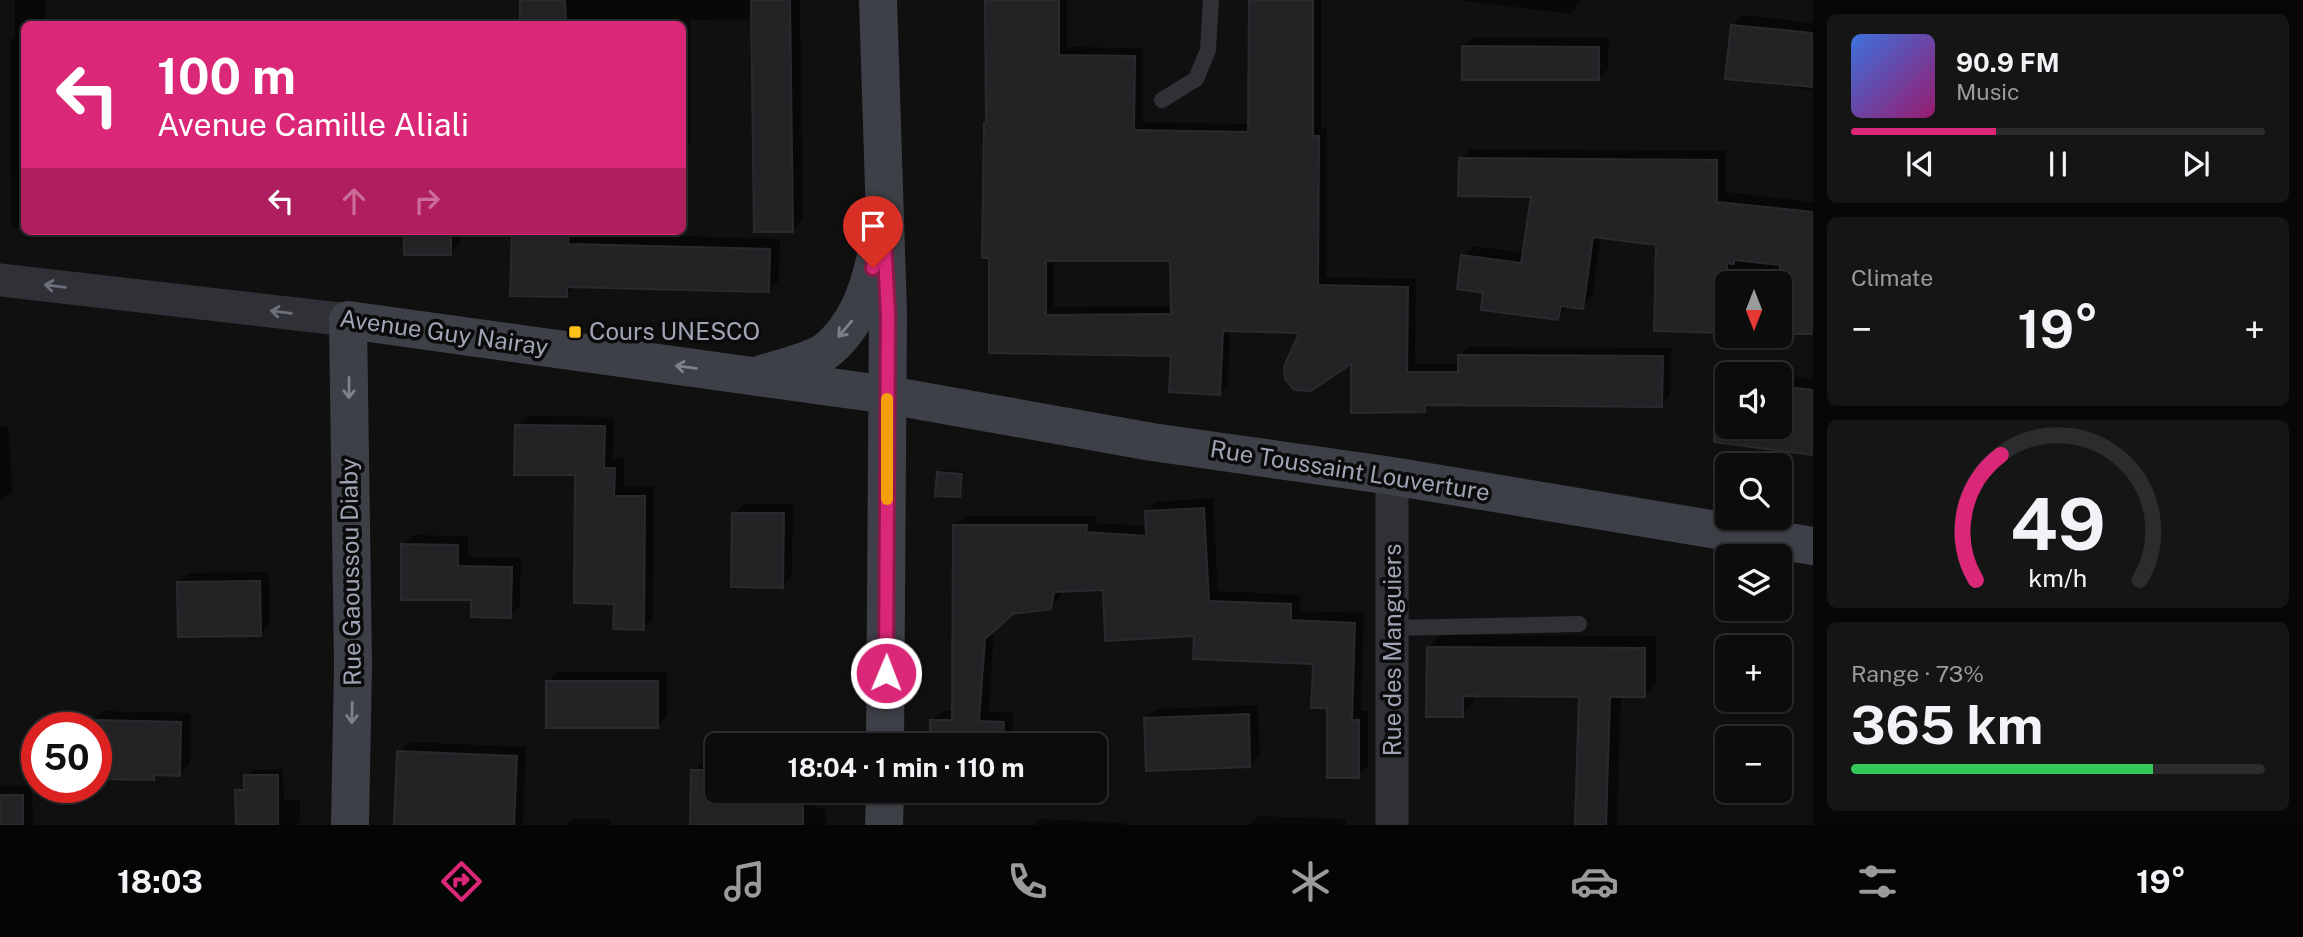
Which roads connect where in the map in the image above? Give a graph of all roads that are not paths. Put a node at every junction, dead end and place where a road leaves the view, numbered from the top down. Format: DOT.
graph roads {
  1 [pos="878,0"];
  2 [pos="1211,0"];
  3 [pos="1162,100"];
  4 [pos="883,220"];
  5 [pos="0,280"];
  6 [pos="348,320"];
  7 [pos="754,377"];
  8 [pos="887,395"];
  9 [pos="1392,476"];
  10 [pos="1813,546"];
  11 [pos="1579,624"];
  12 [pos="1393,628"];
  13 [pos="885,733"];
  14 [pos="885,803"];
  15 [pos="350,825"];
  16 [pos="884,825"];
  17 [pos="1392,825"];
  1 -- 4 [label="main road"];
  2 -- 3 [label="lane"];
  4 -- 7 [label="main road, one-way"];
  4 -- 8 [label="main road"];
  6 -- 5 [label="street, Avenue Guy Nairay, one-way"];
  7 -- 6 [label="main road, Avenue Guy Nairay, one-way"];
  6 -- 15 [label="main road, Rue Gaoussou Diaby, one-way"];
  7 -- 8 [label="main road, Avenue Guy Nairay"];
  8 -- 9 [label="main road, Rue Toussaint Louverture"];
  8 -- 13 [label="main road"];
  9 -- 10 [label="main road, Rue Toussaint Louverture"];
  9 -- 12 [label="street, Rue des Manguiers"];
  11 -- 12 [label="lane"];
  12 -- 17 [label="street, Rue des Manguiers"];
  14 -- 16 [label="main road"];
}
